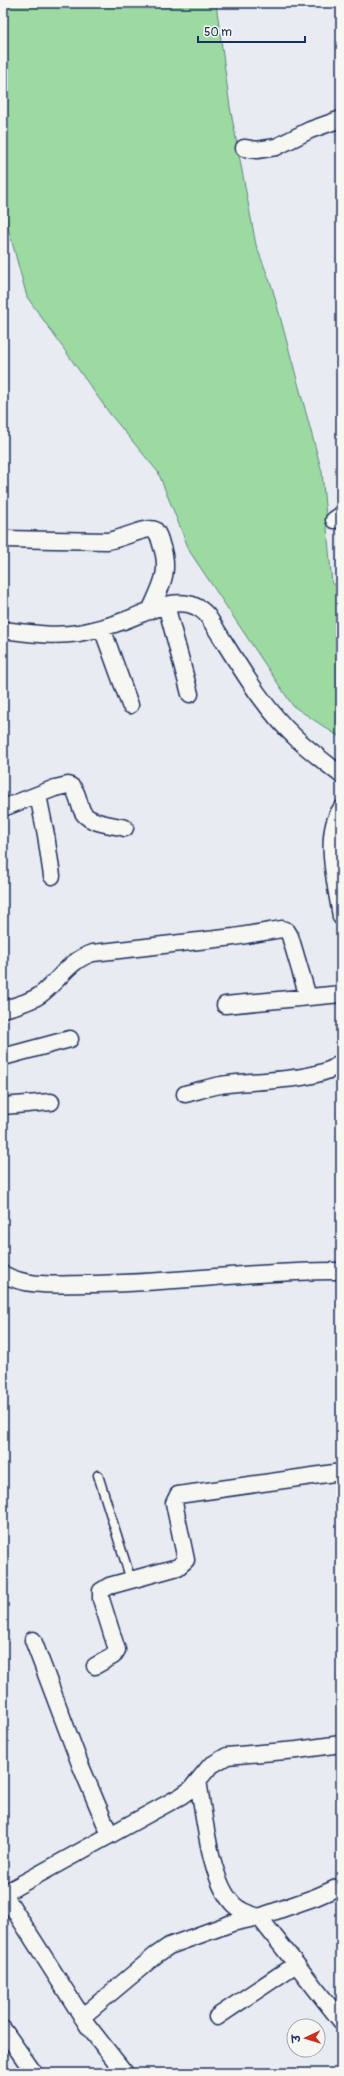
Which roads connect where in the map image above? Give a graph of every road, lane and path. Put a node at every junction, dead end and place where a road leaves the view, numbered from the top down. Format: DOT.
graph roads {
  1 [pos="341,119"];
  2 [pos="244,148"];
  3 [pos="3,539"];
  4 [pos="166,605"];
  5 [pos="150,610"];
  6 [pos="102,628"];
  7 [pos="3,630"];
  8 [pos="190,694"];
  9 [pos="130,706"];
  10 [pos="341,775"];
  11 [pos="38,795"];
  12 [pos="3,808"];
  13 [pos="341,809"];
  14 [pos="125,828"];
  15 [pos="52,876"];
  16 [pos="341,917"];
  17 [pos="341,994"];
  18 [pos="308,997"];
  19 [pos="225,1005"];
  20 [pos="3,1009"];
  21 [pos="70,1038"];
  22 [pos="3,1057"];
  23 [pos="341,1062"];
  24 [pos="185,1094"];
  25 [pos="51,1102"];
  26 [pos="3,1106"];
  27 [pos="341,1271"];
  28 [pos="3,1274"];
  29 [pos="341,1472"];
  30 [pos="98,1475"];
  31 [pos="131,1580"];
  32 [pos="32,1640"];
  33 [pos="95,1666"];
  34 [pos="341,1744"];
  35 [pos="198,1781"];
  36 [pos="110,1836"];
  37 [pos="341,1886"];
  38 [pos="4,1894"];
  39 [pos="259,1917"];
  40 [pos="296,1964"];
  41 [pos="82,2017"];
  42 [pos="217,2017"];
  43 [pos="341,2021"];
  44 [pos="3,2029"];
  45 [pos="34,2073"];
  46 [pos="125,2073"];
  1 -- 2 [label="street"];
  3 -- 5 [label="street"];
  4 -- 5 [label="street"];
  4 -- 8 [label="street"];
  4 -- 10 [label="street"];
  5 -- 6 [label="street"];
  6 -- 7 [label="street"];
  6 -- 9 [label="street"];
  11 -- 12 [label="street"];
  11 -- 14 [label="street"];
  11 -- 15 [label="street"];
  13 -- 16 [label="street"];
  17 -- 18 [label="street"];
  18 -- 19 [label="street"];
  18 -- 20 [label="street"];
  21 -- 22 [label="street"];
  23 -- 24 [label="street"];
  25 -- 26 [label="street"];
  27 -- 28 [label="street"];
  29 -- 31 [label="street"];
  30 -- 31 [label="lane"];
  31 -- 33 [label="street"];
  32 -- 36 [label="street"];
  34 -- 35 [label="street"];
  35 -- 36 [label="street"];
  35 -- 39 [label="street"];
  36 -- 38 [label="street"];
  37 -- 39 [label="street"];
  38 -- 41 [label="street"];
  39 -- 40 [label="street"];
  39 -- 41 [label="street"];
  40 -- 42 [label="street"];
  40 -- 43 [label="street"];
  41 -- 46 [label="street"];
  44 -- 45 [label="street"];
}
